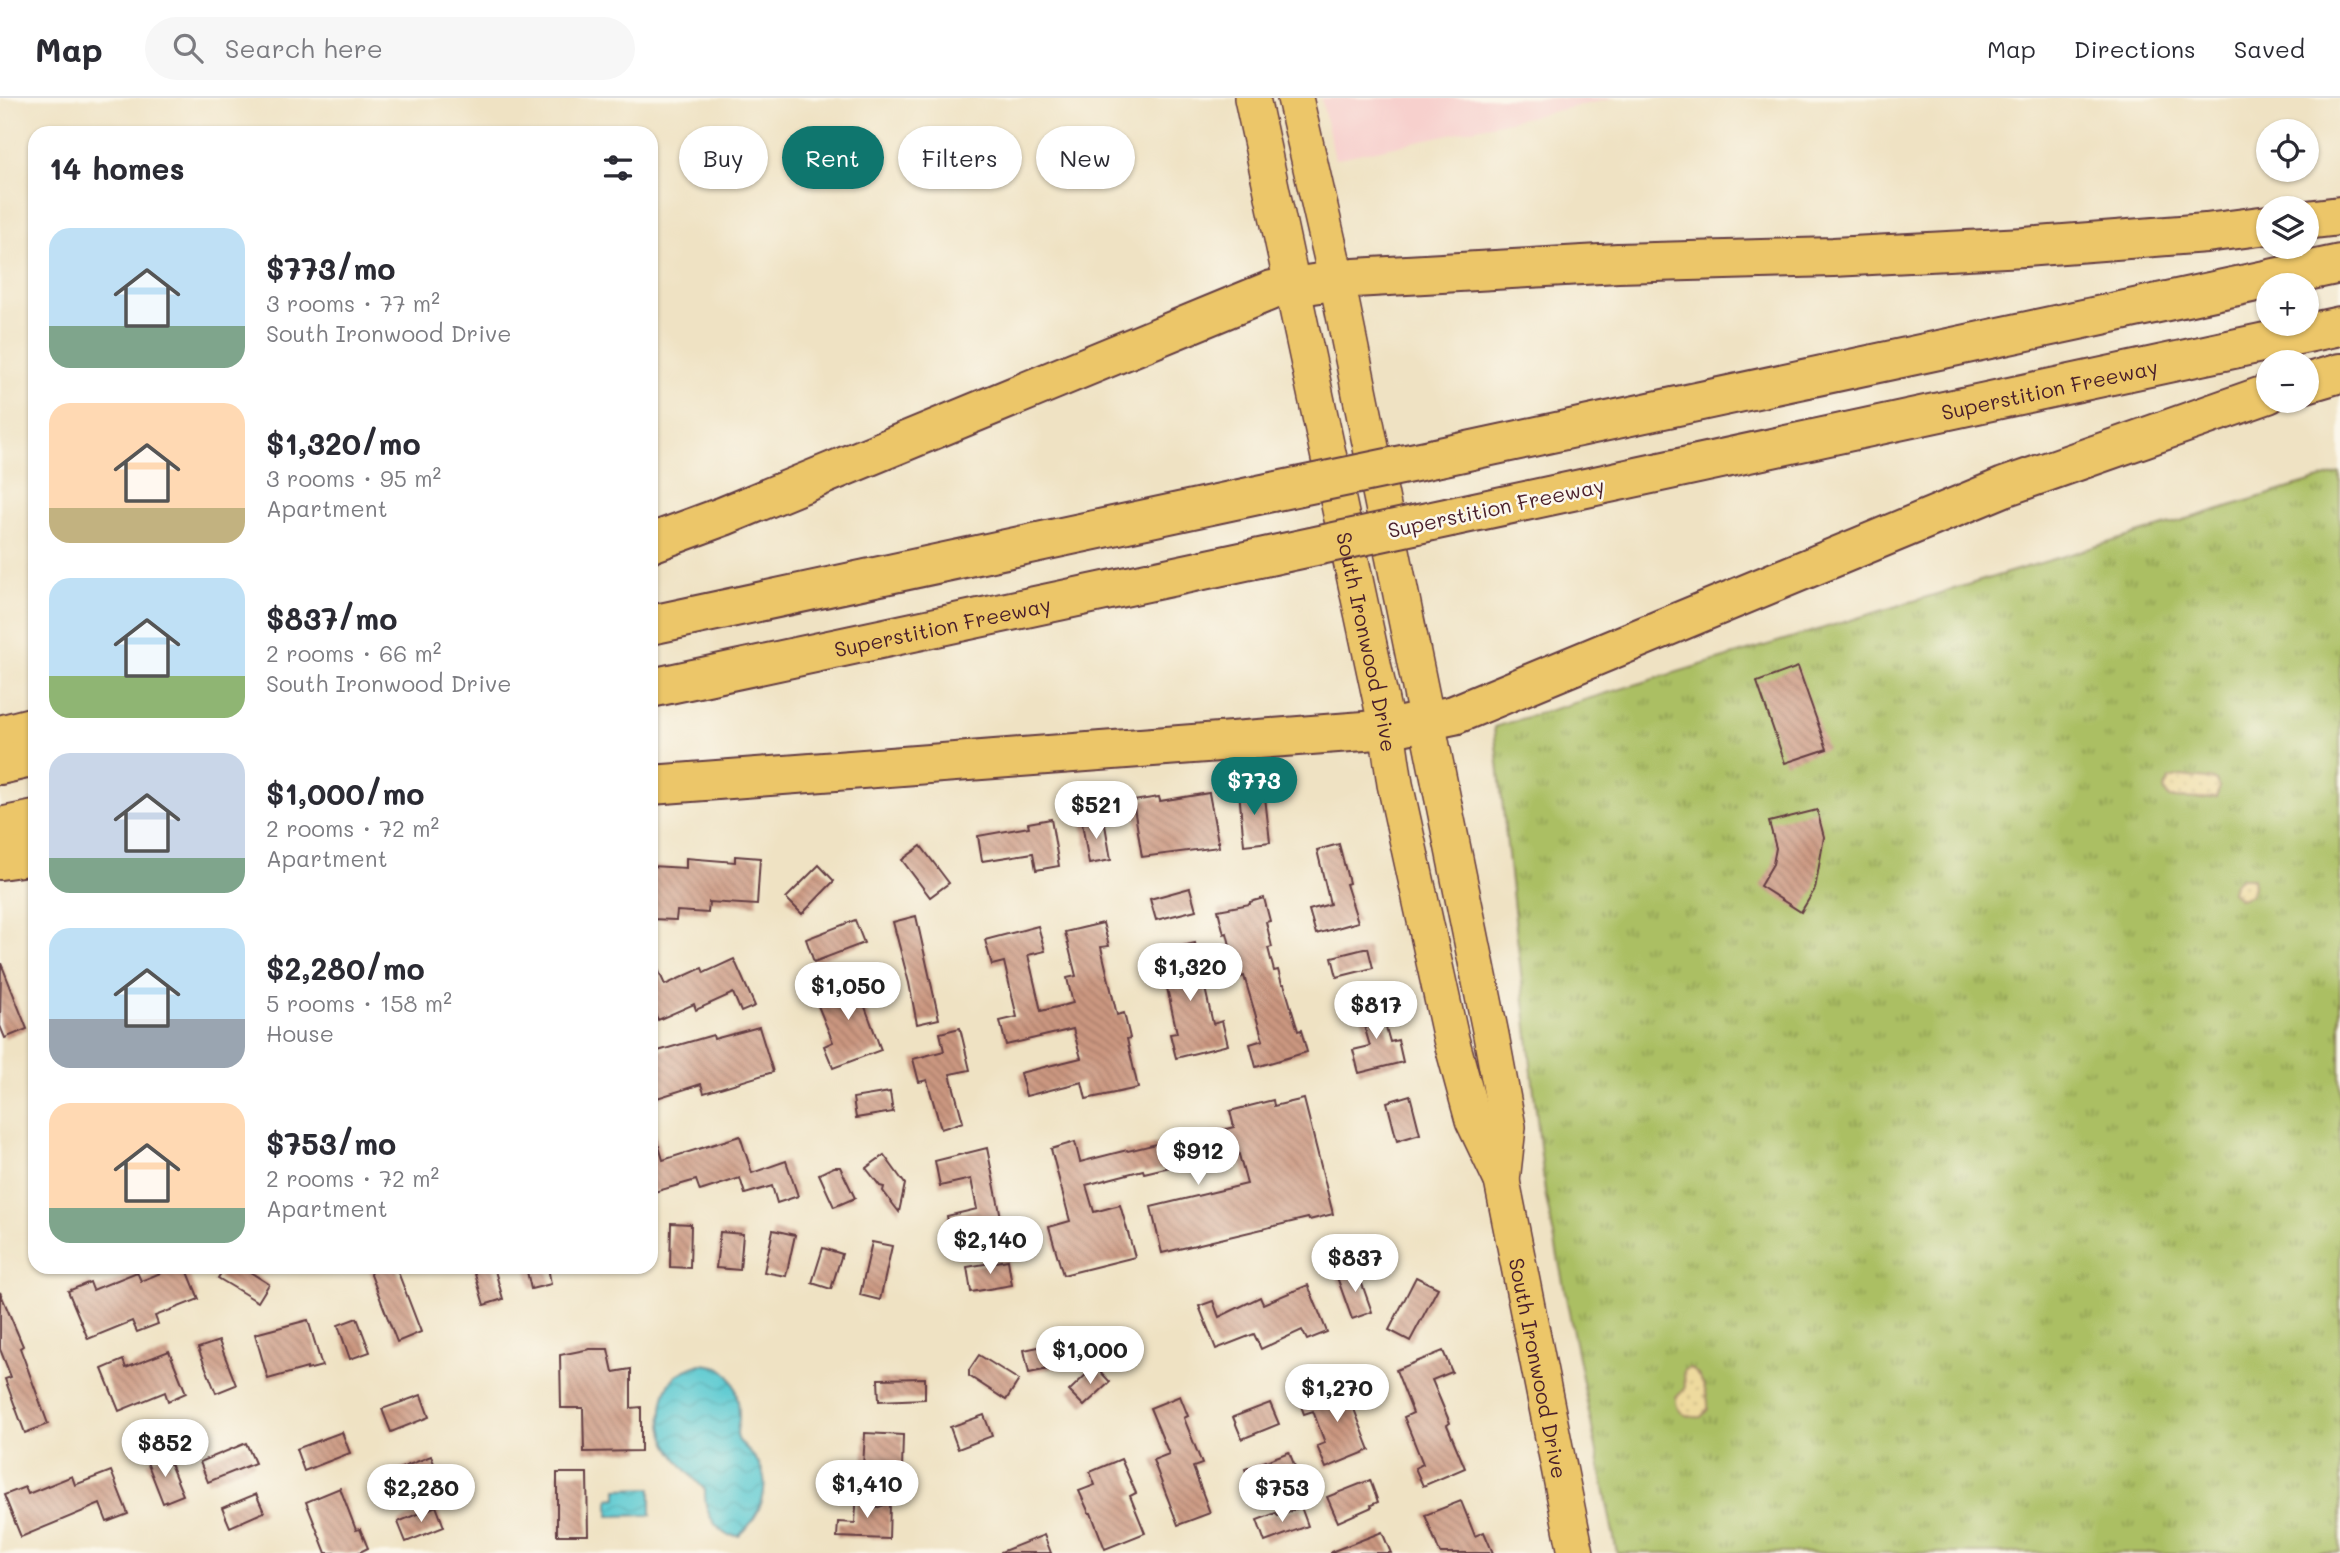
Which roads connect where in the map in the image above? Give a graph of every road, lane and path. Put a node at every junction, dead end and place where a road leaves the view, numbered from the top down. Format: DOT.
graph roads {
  1 [pos="1252,98"];
  2 [pos="1295,98"];
  3 [pos="2340,216"];
  4 [pos="2319,218"];
  5 [pos="2256,227"];
  6 [pos="2340,264"];
  7 [pos="1337,281"];
  8 [pos="1292,287"];
  9 [pos="2340,326"];
  10 [pos="2340,373"];
  11 [pos="2319,379"];
  12 [pos="2256,398"];
  13 [pos="658,540"];
  14 [pos="658,624"];
  15 [pos="658,686"];
  16 [pos="1429,720"];
  17 [pos="28,728"];
  18 [pos="1387,729"];
  19 [pos="0,735"];
  20 [pos="28,759"];
  21 [pos="0,765"];
  22 [pos="658,784"];
  23 [pos="28,821"];
  24 [pos="0,827"];
  25 [pos="28,856"];
  26 [pos="0,860"];
  27 [pos="1502,1181"];
  28 [pos="1576,1553"];
  1 -- 8 [label="main road, South Ironwood Drive"];
  2 -- 7 [label="main road, South Ironwood Drive"];
  3 -- 4 [label="highway"];
  5 -- 7 [label="highway"];
  6 -- 14 [label="highway, bridge"];
  7 -- 8 [label="highway"];
  7 -- 16 [label="main road, South Ironwood Drive"];
  8 -- 13 [label="highway"];
  8 -- 18 [label="main road, South Ironwood Drive"];
  9 -- 15 [label="highway, Superstition Freeway, bridge"];
  10 -- 11 [label="highway"];
  12 -- 16 [label="highway"];
  16 -- 18 [label="highway"];
  16 -- 27 [label="main road, South Ironwood Drive"];
  17 -- 19 [label="highway"];
  18 -- 22 [label="highway"];
  18 -- 27 [label="main road, South Ironwood Drive"];
  20 -- 21 [label="highway"];
  23 -- 24 [label="highway"];
  25 -- 26 [label="highway"];
  27 -- 28 [label="main road, South Ironwood Drive"];
}
